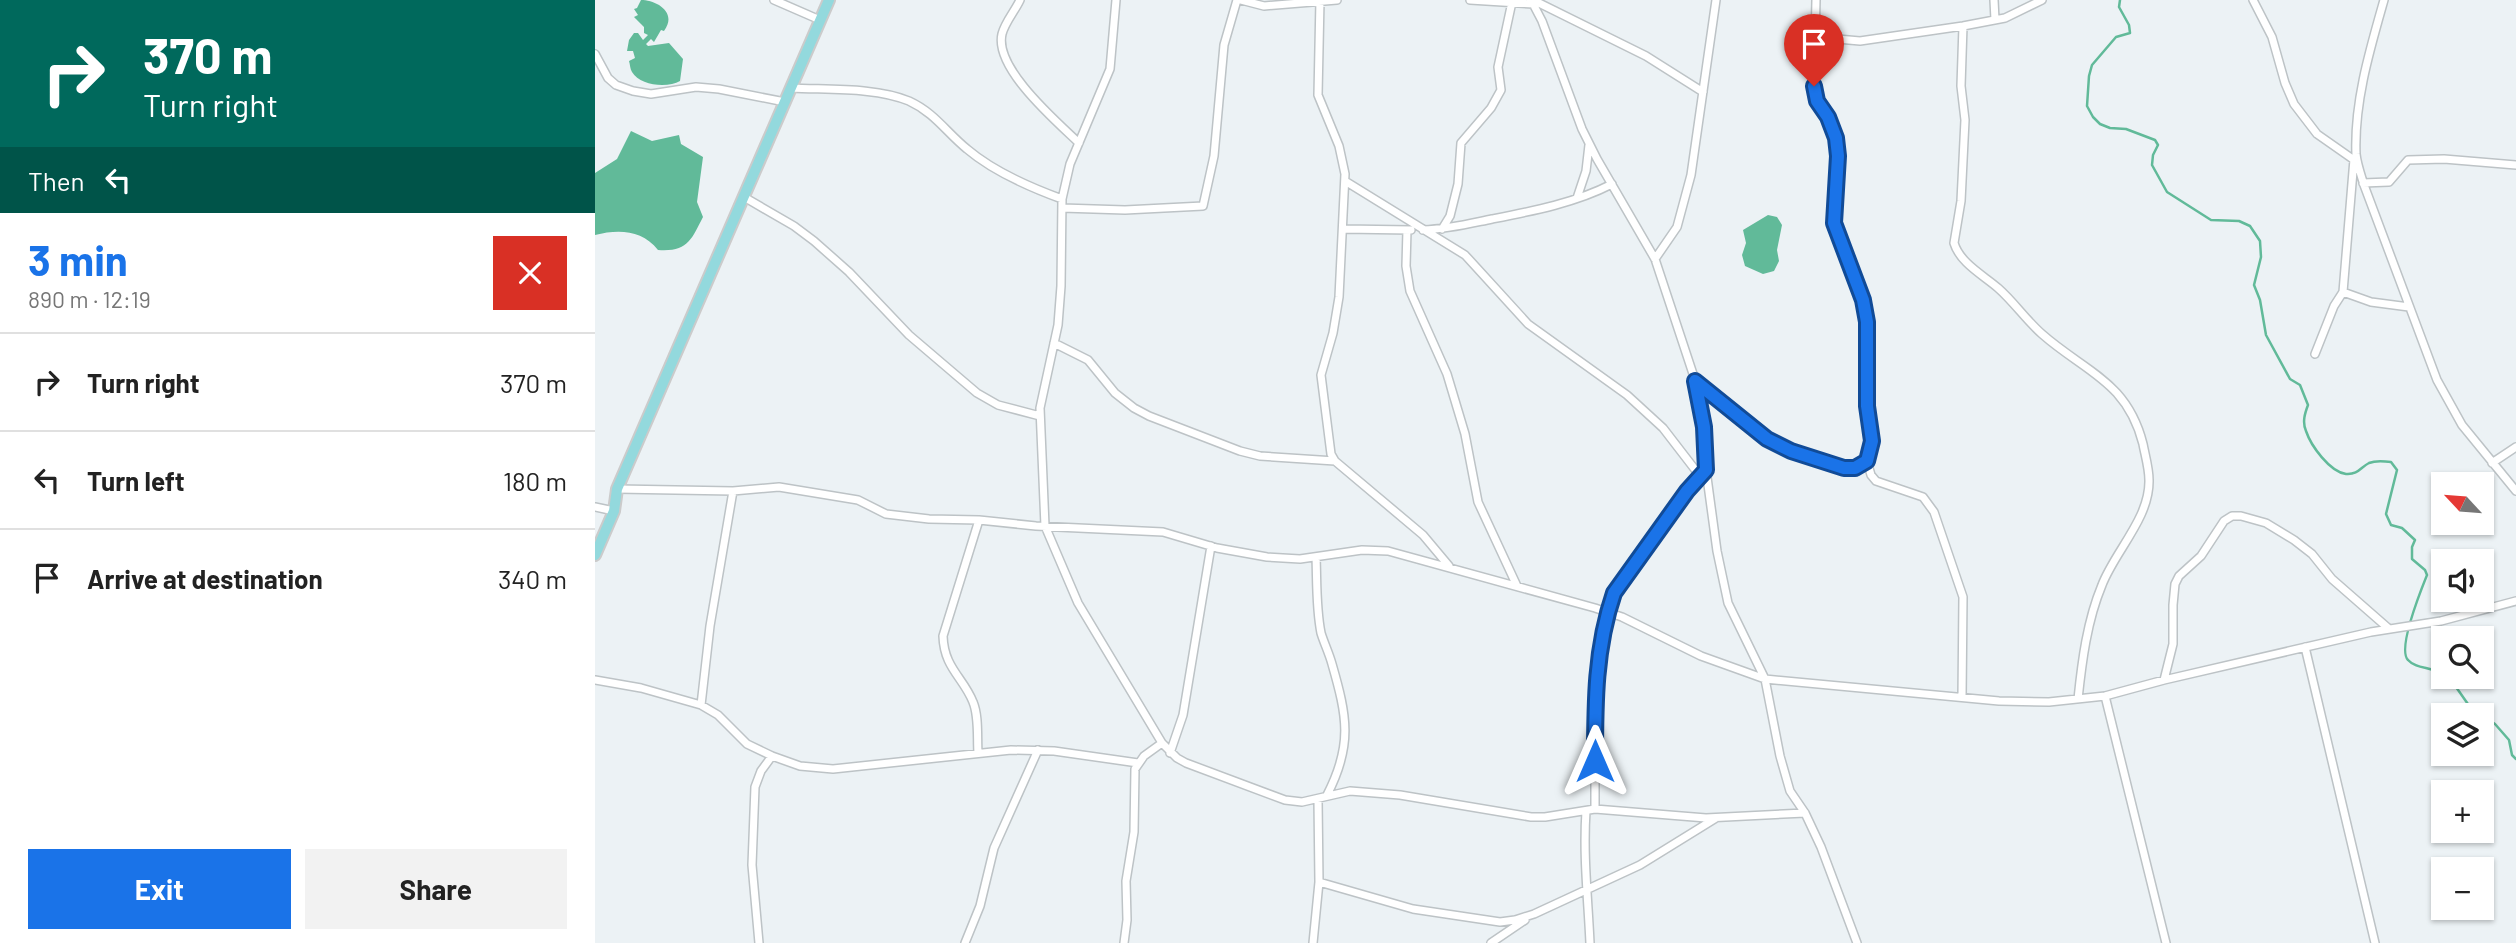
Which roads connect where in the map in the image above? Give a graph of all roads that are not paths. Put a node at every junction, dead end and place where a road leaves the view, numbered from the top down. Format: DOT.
graph roads {
  1 [pos="774,0"];
  2 [pos="829,0"];
  3 [pos="1020,0"];
  4 [pos="1117,0"];
  5 [pos="1239,0"];
  6 [pos="1337,0"];
  7 [pos="1470,0"];
  8 [pos="1716,0"];
  9 [pos="1816,0"];
  10 [pos="1994,0"];
  11 [pos="2042,0"];
  12 [pos="2253,0"];
  13 [pos="2384,0"];
  14 [pos="1321,1"];
  15 [pos="1532,1"];
  16 [pos="1512,2"];
  17 [pos="820,20"];
  18 [pos="1995,20"];
  19 [pos="1963,26"];
  20 [pos="1815,37"];
  21 [pos="595,54"];
  22 [pos="791,88"];
  23 [pos="1703,92"];
  24 [pos="785,102"];
  25 [pos="1079,143"];
  26 [pos="1589,143"];
  27 [pos="2356,161"];
  28 [pos="2516,165"];
  29 [pos="1345,181"];
  30 [pos="2363,183"];
  31 [pos="1612,184"];
  32 [pos="744,197"];
  33 [pos="1062,198"];
  34 [pos="1577,198"];
  35 [pos="1062,208"];
  36 [pos="1343,229"];
  37 [pos="1442,229"];
  38 [pos="1407,230"];
  39 [pos="1423,230"];
  40 [pos="1655,259"];
  41 [pos="2343,292"];
  42 [pos="2409,307"];
  43 [pos="1054,343"];
  44 [pos="2315,354"];
  45 [pos="1695,381"];
  46 [pos="1040,415"];
  47 [pos="2516,447"];
  48 [pos="1335,461"];
  49 [pos="1867,461"];
  50 [pos="2492,463"];
  51 [pos="1703,473"];
  52 [pos="617,489"];
  53 [pos="733,491"];
  54 [pos="2516,491"];
  55 [pos="595,507"];
  56 [pos="614,511"];
  57 [pos="979,520"];
  58 [pos="1045,526"];
  59 [pos="1211,546"];
  60 [pos="595,555"];
  61 [pos="1316,557"];
  62 [pos="1450,566"];
  63 [pos="1517,586"];
  64 [pos="2516,601"];
  65 [pos="1607,612"];
  66 [pos="2388,628"];
  67 [pos="2305,648"];
  68 [pos="1765,679"];
  69 [pos="595,680"];
  70 [pos="2164,680"];
  71 [pos="2105,696"];
  72 [pos="1962,698"];
  73 [pos="2078,699"];
  74 [pos="701,705"];
  75 [pos="1162,743"];
  76 [pos="1038,751"];
  77 [pos="978,752"];
  78 [pos="1170,753"];
  79 [pos="772,756"];
  80 [pos="1138,762"];
  81 [pos="1327,795"];
  82 [pos="1318,800"];
  83 [pos="1595,809"];
  84 [pos="1586,811"];
  85 [pos="1805,813"];
  86 [pos="1717,818"];
  87 [pos="1319,882"];
  88 [pos="1588,889"];
  89 [pos="1534,914"];
  90 [pos="759,943"];
  91 [pos="965,943"];
  92 [pos="1124,943"];
  93 [pos="1313,943"];
  94 [pos="1491,943"];
  95 [pos="1590,943"];
  96 [pos="1857,943"];
  97 [pos="2166,943"];
  98 [pos="2375,943"];
  1 -- 17 [label="street"];
  2 -- 17 [label="main road"];
  3 -- 25 [label="street"];
  4 -- 25 [label="street"];
  5 -- 14 [label="street"];
  5 -- 35 [label="street"];
  6 -- 14 [label="street"];
  7 -- 16 [label="street"];
  8 -- 23 [label="street"];
  9 -- 20 [label="street"];
  10 -- 18 [label="street"];
  11 -- 18 [label="street"];
  12 -- 27 [label="street"];
  13 -- 27 [label="street"];
  14 -- 29 [label="street"];
  15 -- 16 [label="street"];
  15 -- 23 [label="street"];
  15 -- 26 [label="street"];
  16 -- 37 [label="street"];
  17 -- 22 [label="main road"];
  18 -- 19 [label="street"];
  19 -- 20 [label="street"];
  19 -- 73 [label="street"];
  20 -- 49 [label="street"];
  21 -- 24 [label="street"];
  22 -- 24 [label="main road"];
  22 -- 33 [label="street"];
  23 -- 40 [label="street"];
  24 -- 32 [label="main road"];
  25 -- 33 [label="street"];
  26 -- 31 [label="street"];
  26 -- 34 [label="street"];
  27 -- 30 [label="street"];
  27 -- 41 [label="street"];
  28 -- 30 [label="street"];
  29 -- 36 [label="street"];
  29 -- 39 [label="street"];
  30 -- 42 [label="street"];
  31 -- 34 [label="street"];
  31 -- 40 [label="street"];
  32 -- 46 [label="street"];
  32 -- 52 [label="main road"];
  33 -- 35 [label="street"];
  34 -- 37 [label="street"];
  35 -- 43 [label="street"];
  36 -- 38 [label="street"];
  36 -- 48 [label="street"];
  37 -- 39 [label="street"];
  38 -- 39 [label="street"];
  38 -- 63 [label="street"];
  39 -- 51 [label="street"];
  40 -- 45 [label="street"];
  41 -- 42 [label="street"];
  41 -- 44 [label="street"];
  42 -- 50 [label="street"];
  43 -- 46 [label="street"];
  43 -- 48 [label="street"];
  45 -- 49 [label="street"];
  45 -- 51 [label="street"];
  46 -- 58 [label="street"];
  47 -- 50 [label="street"];
  48 -- 62 [label="street"];
  49 -- 72 [label="street"];
  50 -- 54 [label="street"];
  51 -- 65 [label="street"];
  51 -- 68 [label="street"];
  52 -- 53 [label="street"];
  52 -- 56 [label="main road"];
  53 -- 57 [label="street"];
  53 -- 74 [label="street"];
  55 -- 56 [label="street"];
  56 -- 60 [label="main road"];
  57 -- 58 [label="street"];
  57 -- 77 [label="street"];
  58 -- 59 [label="street"];
  58 -- 75 [label="street"];
  59 -- 61 [label="street"];
  59 -- 78 [label="street"];
  61 -- 62 [label="street"];
  61 -- 81 [label="street"];
  62 -- 63 [label="street"];
  63 -- 65 [label="street"];
  64 -- 66 [label="street"];
  65 -- 68 [label="street"];
  65 -- 83 [label="street"];
  66 -- 67 [label="street"];
  66 -- 70 [label="street"];
  67 -- 70 [label="street"];
  67 -- 98 [label="street"];
  68 -- 72 [label="street"];
  68 -- 85 [label="street"];
  69 -- 74 [label="street"];
  70 -- 71 [label="street"];
  71 -- 73 [label="street"];
  71 -- 97 [label="street"];
  72 -- 73 [label="street"];
  74 -- 79 [label="street"];
  75 -- 78 [label="street"];
  75 -- 80 [label="street"];
  76 -- 77 [label="street"];
  76 -- 80 [label="street"];
  76 -- 91 [label="street"];
  77 -- 79 [label="street"];
  78 -- 82 [label="street"];
  79 -- 90 [label="street"];
  80 -- 92 [label="street"];
  81 -- 82 [label="street"];
  81 -- 84 [label="street"];
  82 -- 87 [label="street"];
  83 -- 84 [label="street"];
  83 -- 86 [label="street"];
  84 -- 88 [label="street"];
  85 -- 86 [label="street"];
  85 -- 96 [label="street"];
  86 -- 88 [label="street"];
  87 -- 89 [label="street"];
  87 -- 93 [label="street"];
  88 -- 89 [label="street"];
  88 -- 95 [label="street"];
  89 -- 94 [label="street"];
}
